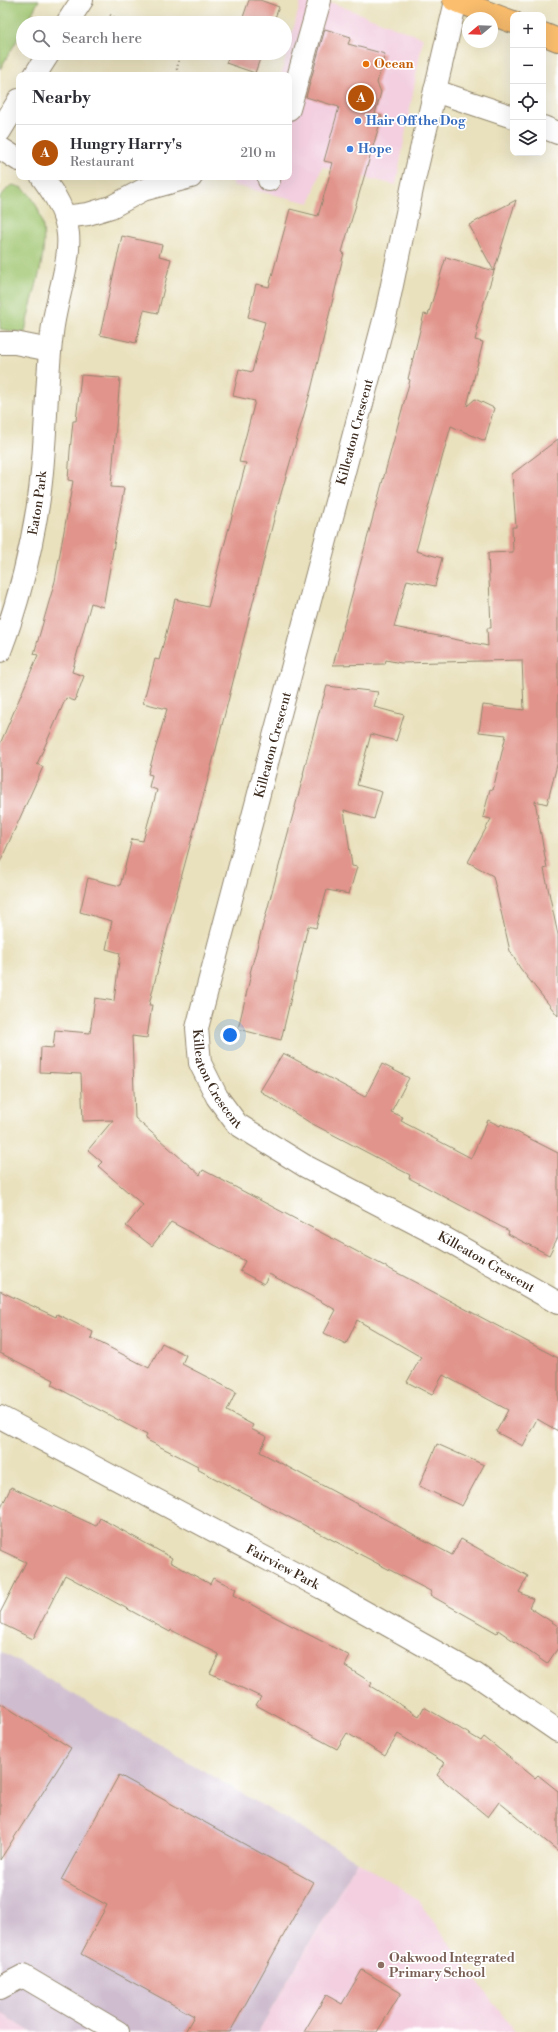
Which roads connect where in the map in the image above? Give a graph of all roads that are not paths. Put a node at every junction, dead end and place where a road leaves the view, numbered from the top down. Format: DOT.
graph roads {
  1 [pos="82,0"];
  2 [pos="320,0"];
  3 [pos="463,2"];
  4 [pos="72,16"];
  5 [pos="510,21"];
  6 [pos="546,35"];
  7 [pos="558,40"];
  8 [pos="45,60"];
  9 [pos="37,72"];
  10 [pos="435,91"];
  11 [pos="292,98"];
  12 [pos="16,105"];
  13 [pos="510,115"];
  14 [pos="546,129"];
  15 [pos="0,131"];
  16 [pos="558,133"];
  17 [pos="0,148"];
  18 [pos="16,158"];
  19 [pos="44,180"];
  20 [pos="180,180"];
  21 [pos="64,217"];
  22 [pos="0,343"];
  23 [pos="50,350"];
  24 [pos="0,651"];
  25 [pos="558,1303"];
  26 [pos="0,1417"];
  27 [pos="558,1731"];
  28 [pos="0,1988"];
  29 [pos="118,2032"];
  1 -- 4 [label="street"];
  2 -- 11 [label="street"];
  3 -- 5 [label="main road"];
  3 -- 10 [label="street, Killeaton Crescent"];
  6 -- 7 [label="main road"];
  8 -- 9 [label="street"];
  10 -- 13 [label="street"];
  10 -- 25 [label="street, Killeaton Crescent"];
  12 -- 15 [label="street"];
  14 -- 16 [label="street"];
  17 -- 18 [label="street"];
  19 -- 21 [label="street, Eaton Park"];
  20 -- 21 [label="street"];
  21 -- 23 [label="street, Eaton Park"];
  22 -- 23 [label="street"];
  23 -- 24 [label="street, Eaton Park"];
  26 -- 27 [label="street, Fairview Park"];
  28 -- 29 [label="street"];
}
